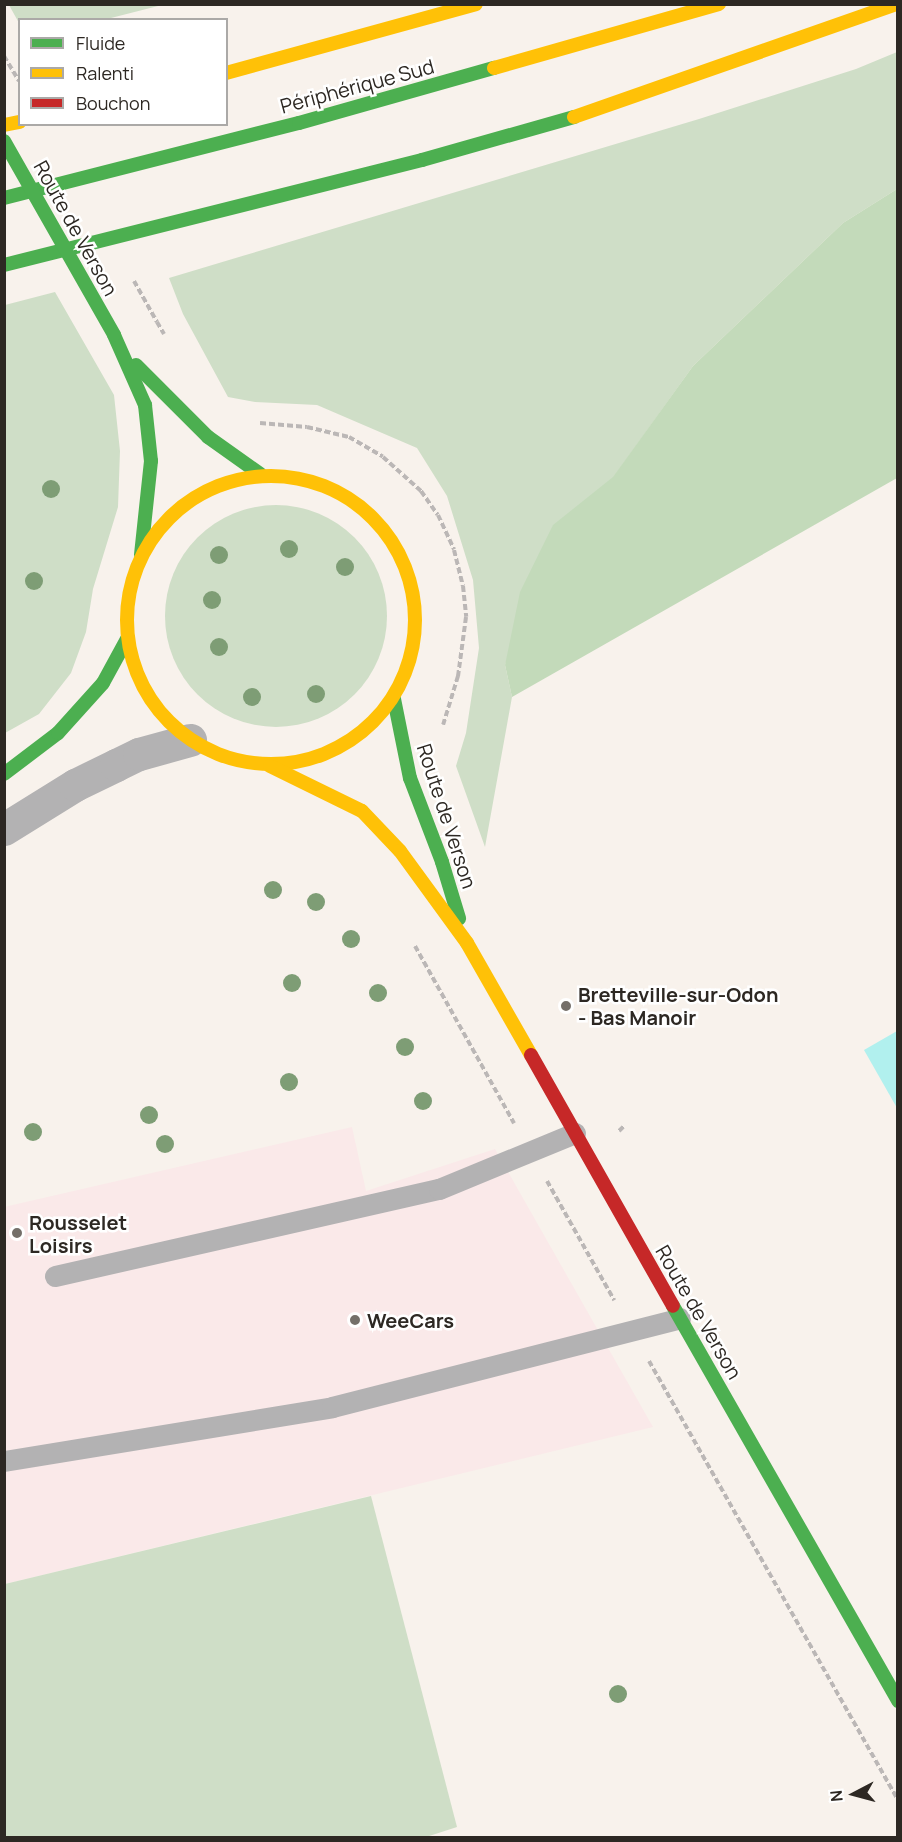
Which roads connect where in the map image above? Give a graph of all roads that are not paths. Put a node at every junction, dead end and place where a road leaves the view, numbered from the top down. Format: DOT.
graph roads {
  1 [pos="476,4"];
  2 [pos="719,4"];
  3 [pos="897,4"];
  4 [pos="228,72"];
  5 [pos="4,141"];
  6 [pos="4,198"];
  7 [pos="4,265"];
  8 [pos="123,350"];
  9 [pos="260,474"];
  10 [pos="141,556"];
  11 [pos="127,639"];
  12 [pos="394,699"];
  13 [pos="190,740"];
  14 [pos="270,766"];
  15 [pos="4,774"];
  16 [pos="4,829"];
  17 [pos="467,943"];
  18 [pos="575,1133"];
  19 [pos="55,1276"];
  20 [pos="680,1318"];
  21 [pos="4,1461"];
  22 [pos="897,1701"];
  1 -- 4 [label="main road"];
  2 -- 6 [label="main road, Périphérique Sud"];
  3 -- 7 [label="main road"];
  5 -- 8 [label="main road, Route de Verson, bridge"];
  8 -- 9 [label="main road"];
  8 -- 10 [label="main road"];
  9 -- 10 [label="main road"];
  9 -- 12 [label="main road"];
  10 -- 11 [label="main road"];
  11 -- 13 [label="main road"];
  11 -- 15 [label="main road"];
  12 -- 14 [label="main road"];
  12 -- 17 [label="main road, Route de Verson"];
  13 -- 14 [label="main road"];
  13 -- 16 [label="street"];
  14 -- 17 [label="main road, Route de Verson"];
  17 -- 18 [label="main road, Route de Verson"];
  18 -- 19 [label="lane"];
  18 -- 20 [label="main road, Route de Verson"];
  20 -- 21 [label="lane"];
  20 -- 22 [label="main road, Route de Verson"];
}
